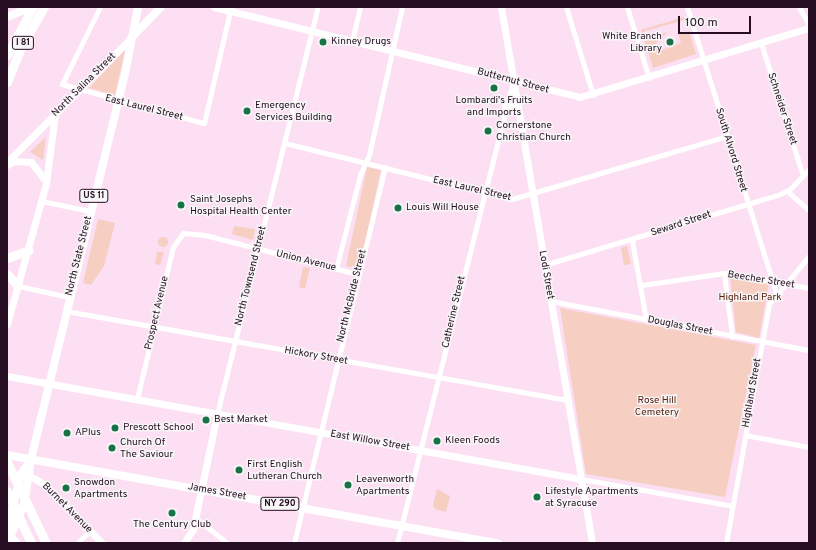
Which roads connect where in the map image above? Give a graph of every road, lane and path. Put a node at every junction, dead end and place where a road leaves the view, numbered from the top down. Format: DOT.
graph roads {
  1 [pos="44,7"];
  2 [pos="100,7"];
  3 [pos="138,7"];
  4 [pos="162,7"];
  5 [pos="214,7"];
  6 [pos="318,7"];
  7 [pos="360,7"];
  8 [pos="402,7"];
  9 [pos="500,7"];
  10 [pos="566,7"];
  11 [pos="627,7"];
  12 [pos="687,7"];
  13 [pos="800,7"];
  14 [pos="31,9"];
  15 [pos="231,9"];
  16 [pos="10,15"];
  17 [pos="809,26"];
  18 [pos="312,31"];
  19 [pos="131,38"];
  20 [pos="352,41"];
  21 [pos="761,42"];
  22 [pos="7,43"];
  23 [pos="392,51"];
  24 [pos="7,55"];
  25 [pos="703,60"];
  26 [pos="649,78"];
  27 [pos="513,81"];
  28 [pos="7,82"];
  29 [pos="78,91"];
  30 [pos="593,95"];
  31 [pos="118,101"];
  32 [pos="505,106"];
  33 [pos="517,106"];
  34 [pos="55,114"];
  35 [pos="727,136"];
  36 [pos="284,143"];
  37 [pos="7,162"];
  38 [pos="366,162"];
  39 [pos="7,165"];
  40 [pos="385,167"];
  41 [pos="809,169"];
  42 [pos="803,176"];
  43 [pos="46,184"];
  44 [pos="787,191"];
  45 [pos="483,192"];
  46 [pos="532,195"];
  47 [pos="41,201"];
  48 [pos="748,203"];
  49 [pos="809,210"];
  50 [pos="90,211"];
  51 [pos="185,232"];
  52 [pos="632,240"];
  53 [pos="258,249"];
  54 [pos="28,250"];
  55 [pos="809,256"];
  56 [pos="7,258"];
  57 [pos="544,265"];
  58 [pos="336,269"];
  59 [pos="724,273"];
  60 [pos="7,274"];
  61 [pos="357,274"];
  62 [pos="773,282"];
  63 [pos="784,283"];
  64 [pos="642,285"];
  65 [pos="18,286"];
  66 [pos="809,288"];
  67 [pos="776,292"];
  68 [pos="69,297"];
  69 [pos="551,301"];
  70 [pos="66,311"];
  71 [pos="646,320"];
  72 [pos="7,324"];
  73 [pos="154,327"];
  74 [pos="732,336"];
  75 [pos="235,341"];
  76 [pos="762,342"];
  77 [pos="809,350"];
  78 [pos="336,360"];
  79 [pos="7,376"];
  80 [pos="438,378"];
  81 [pos="48,383"];
  82 [pos="137,399"];
  83 [pos="567,400"];
  84 [pos="217,414"];
  85 [pos="318,431"];
  86 [pos="745,435"];
  87 [pos="809,447"];
  88 [pos="420,450"];
  89 [pos="7,454"];
  90 [pos="30,459"];
  91 [pos="7,462"];
  92 [pos="7,476"];
  93 [pos="30,476"];
  94 [pos="580,479"];
  95 [pos="201,490"];
  96 [pos="7,491"];
  97 [pos="732,506"];
  98 [pos="300,507"];
  99 [pos="28,514"];
  100 [pos="196,518"];
  101 [pos="401,525"];
  102 [pos="90,531"];
  103 [pos="11,539"];
  104 [pos="30,542"];
  105 [pos="44,543"];
  106 [pos="77,543"];
  107 [pos="102,543"];
  108 [pos="184,543"];
  109 [pos="227,543"];
  110 [pos="294,543"];
  111 [pos="397,543"];
  112 [pos="498,543"];
  113 [pos="592,543"];
  114 [pos="726,543"];
  1 -- 28 [label="highway, I 81"];
  2 -- 29 [label="street, East Laurel Street"];
  3 -- 19 [label="main road, North State Street"];
  4 -- 19 [label="main road, North Salina Street"];
  5 -- 15 [label="street, Butternut Street"];
  6 -- 18 [label="street, North Townsend Street"];
  7 -- 20 [label="street"];
  8 -- 23 [label="street"];
  9 -- 27 [label="street, Lodi Street"];
  10 -- 30 [label="street"];
  11 -- 26 [label="street"];
  12 -- 25 [label="street, South Alvord Street"];
  13 -- 17 [label="street"];
  14 -- 16 [label="main road"];
  14 -- 22 [label="highway"];
  14 -- 24 [label="highway, I 81"];
  15 -- 18 [label="street, Butternut Street"];
  15 -- 31 [label="street, East Laurel Street"];
  17 -- 21 [label="street, Butternut Street"];
  18 -- 20 [label="street, Butternut Street"];
  18 -- 36 [label="street, North Townsend Street"];
  19 -- 29 [label="street, North Salina Street"];
  19 -- 31 [label="main road, North State Street / US 11"];
  20 -- 23 [label="street, Butternut Street"];
  21 -- 25 [label="street, Butternut Street"];
  21 -- 42 [label="street, Schneider Street"];
  23 -- 27 [label="street, Butternut Street"];
  23 -- 38 [label="street"];
  25 -- 26 [label="street, Butternut Street"];
  25 -- 35 [label="street, South Alvord Street"];
  26 -- 30 [label="street, Butternut Street"];
  27 -- 30 [label="street, Butternut Street"];
  27 -- 32 [label="street, Catherine Street"];
  27 -- 33 [label="street, Lodi Street"];
  29 -- 31 [label="street, East Laurel Street"];
  29 -- 34 [label="street, North Salina Street"];
  31 -- 50 [label="main road, North State Street / US 11"];
  32 -- 33 [label="street"];
  32 -- 45 [label="street, Catherine Street"];
  33 -- 46 [label="street, Lodi Street"];
  34 -- 37 [label="street, North Salina Street"];
  34 -- 43 [label="street"];
  35 -- 46 [label="street, East Laurel Street"];
  35 -- 48 [label="street, South Alvord Street"];
  36 -- 38 [label="street, East Laurel Street"];
  36 -- 53 [label="street, North Townsend Street"];
  38 -- 40 [label="street, East Laurel Street"];
  38 -- 58 [label="street"];
  39 -- 43 [label="street"];
  40 -- 45 [label="street, East Laurel Street"];
  40 -- 61 [label="street, North McBride Street"];
  41 -- 42 [label="street, Seward Street"];
  42 -- 44 [label="street, Seward Street"];
  43 -- 47 [label="street"];
  44 -- 48 [label="street, Seward Street"];
  44 -- 49 [label="street"];
  45 -- 46 [label="street, East Laurel Street"];
  45 -- 80 [label="street, Catherine Street"];
  46 -- 57 [label="street, Lodi Street"];
  47 -- 50 [label="street"];
  47 -- 54 [label="street"];
  48 -- 52 [label="street, Seward Street"];
  48 -- 62 [label="street, South Alvord Street"];
  50 -- 68 [label="main road, North State Street / US 11"];
  51 -- 53 [label="street, Union Avenue"];
  51 -- 73 [label="street, Prospect Avenue"];
  52 -- 57 [label="street, Seward Street"];
  52 -- 64 [label="street"];
  53 -- 58 [label="street, Union Avenue"];
  53 -- 75 [label="street, North Townsend Street"];
  54 -- 56 [label="highway"];
  54 -- 65 [label="street"];
  55 -- 63 [label="street, Highland Street"];
  57 -- 69 [label="street, Lodi Street"];
  58 -- 61 [label="street, Union Avenue"];
  59 -- 62 [label="street, Beecher Street"];
  59 -- 64 [label="street, Beecher Street"];
  59 -- 74 [label="street"];
  60 -- 65 [label="highway"];
  61 -- 78 [label="street, North McBride Street"];
  62 -- 63 [label="street, Beecher Street"];
  62 -- 67 [label="street, South Alvord Street"];
  63 -- 66 [label="street, Beecher Street"];
  63 -- 67 [label="street, Highland Street"];
  64 -- 71 [label="street"];
  65 -- 68 [label="street"];
  65 -- 72 [label="street"];
  67 -- 76 [label="street, Highland Street"];
  68 -- 70 [label="main road, North State Street / US 11"];
  69 -- 71 [label="street, Douglas Street"];
  69 -- 83 [label="street, Lodi Street"];
  70 -- 73 [label="street, Hickory Street"];
  70 -- 81 [label="main road, North State Street / US 11"];
  71 -- 74 [label="street, Douglas Street"];
  73 -- 75 [label="street, Hickory Street"];
  73 -- 82 [label="street, Prospect Avenue"];
  74 -- 76 [label="street, Douglas Street"];
  75 -- 78 [label="street, Hickory Street"];
  75 -- 84 [label="street, North Townsend Street"];
  76 -- 77 [label="street, Douglas Street"];
  76 -- 86 [label="street, Highland Street"];
  78 -- 80 [label="street, Hickory Street"];
  78 -- 85 [label="street, North McBride Street"];
  79 -- 81 [label="street, East Willow Street"];
  80 -- 83 [label="street, Hickory Street"];
  80 -- 88 [label="street, Catherine Street"];
  81 -- 82 [label="street, East Willow Street"];
  81 -- 90 [label="main road, North State Street / US 11"];
  82 -- 84 [label="street, East Willow Street"];
  83 -- 94 [label="street, Lodi Street"];
  84 -- 85 [label="street, East Willow Street"];
  84 -- 95 [label="street, North Townsend Street"];
  85 -- 88 [label="street, East Willow Street"];
  85 -- 98 [label="street, North McBride Street"];
  86 -- 87 [label="street"];
  86 -- 97 [label="street, Highland Street"];
  88 -- 94 [label="street, East Willow Street"];
  88 -- 101 [label="street, Catherine Street"];
  89 -- 90 [label="main road, James Street"];
  90 -- 93 [label="main road, North State Street / US 11"];
  90 -- 95 [label="main road, James Street / NY 290"];
  90 -- 103 [label="main road, North State Street / US 11"];
  91 -- 99 [label="highway"];
  92 -- 99 [label="highway"];
  93 -- 102 [label="street, Burnet Avenue"];
  93 -- 103 [label="main road, North State Street / US 11"];
  94 -- 97 [label="street, East Willow Street"];
  94 -- 113 [label="street, Lodi Street"];
  95 -- 98 [label="main road, James Street / NY 290"];
  95 -- 100 [label="street, North Townsend Street"];
  96 -- 104 [label="highway"];
  97 -- 114 [label="street, Highland Street"];
  98 -- 101 [label="main road, James Street / NY 290"];
  98 -- 110 [label="street, North McBride Street"];
  99 -- 105 [label="highway"];
  100 -- 108 [label="street, North Townsend Street"];
  100 -- 109 [label="street"];
  101 -- 111 [label="street, Catherine Street"];
  101 -- 112 [label="main road, James Street / NY 290"];
  102 -- 106 [label="street"];
  102 -- 107 [label="street, Burnet Avenue"];
}
